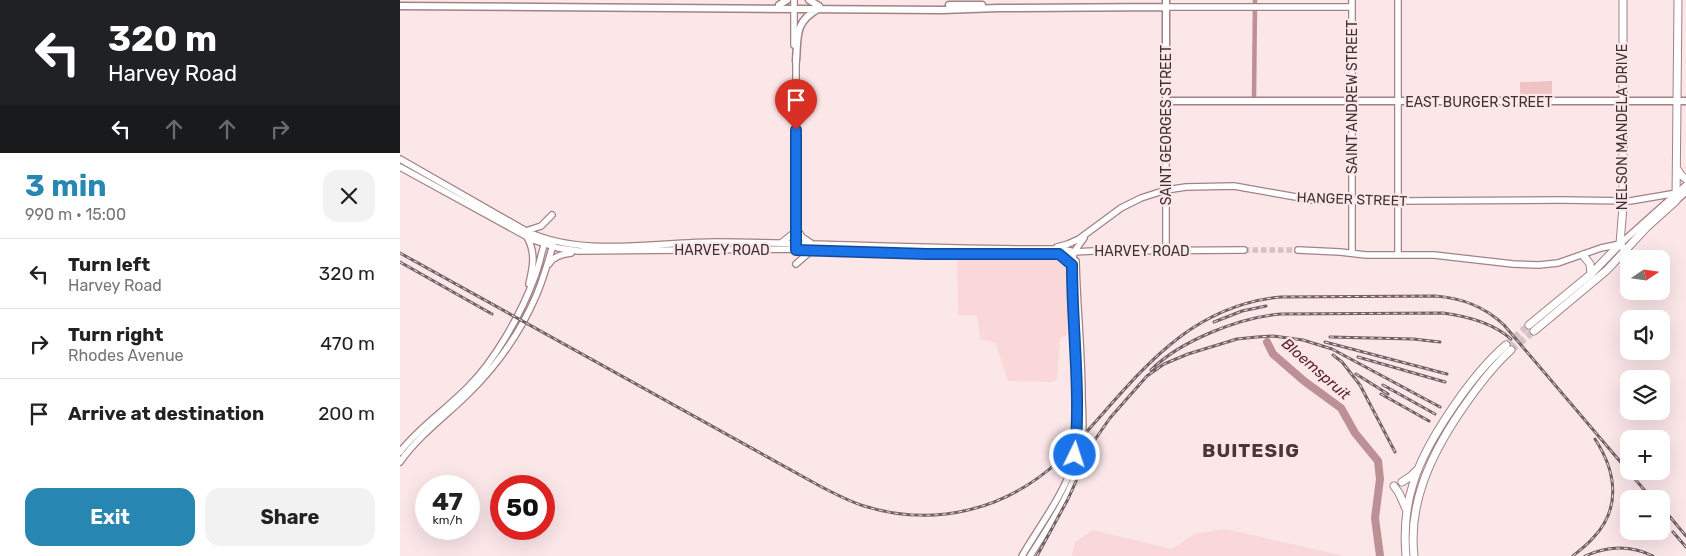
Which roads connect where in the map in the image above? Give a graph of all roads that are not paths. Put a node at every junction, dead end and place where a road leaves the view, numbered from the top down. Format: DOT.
graph roads {
  1 [pos="787,0"];
  2 [pos="809,0"];
  3 [pos="1398,0"];
  4 [pos="1623,0"];
  5 [pos="1678,0"];
  6 [pos="1352,3"];
  7 [pos="1166,4"];
  8 [pos="779,5"];
  9 [pos="796,5"];
  10 [pos="400,6"];
  11 [pos="486,6"];
  12 [pos="819,7"];
  13 [pos="796,61"];
  14 [pos="1166,101"];
  15 [pos="1351,101"];
  16 [pos="1398,101"];
  17 [pos="1623,102"];
  18 [pos="1677,102"];
  19 [pos="1686,102"];
  20 [pos="400,159"];
  21 [pos="400,168"];
  22 [pos="1676,169"];
  23 [pos="1686,179"];
  24 [pos="1686,184"];
  25 [pos="1166,190"];
  26 [pos="1677,192"];
  27 [pos="1686,192"];
  28 [pos="1352,201"];
  29 [pos="1398,201"];
  30 [pos="1623,201"];
  31 [pos="1676,201"];
  32 [pos="552,215"];
  33 [pos="1097,226"];
  34 [pos="796,229"];
  35 [pos="526,234"];
  36 [pos="545,242"];
  37 [pos="781,243"];
  38 [pos="553,244"];
  39 [pos="1620,244"];
  40 [pos="796,246"];
  41 [pos="812,247"];
  42 [pos="1043,249"];
  43 [pos="1166,250"];
  44 [pos="1244,250"];
  45 [pos="1298,250"];
  46 [pos="1625,250"];
  47 [pos="1627,250"];
  48 [pos="578,251"];
  49 [pos="927,251"];
  50 [pos="1093,251"];
  51 [pos="1074,252"];
  52 [pos="1059,254"];
  53 [pos="1352,254"];
  54 [pos="1398,254"];
  55 [pos="1583,256"];
  56 [pos="1620,257"];
  57 [pos="1076,259"];
  58 [pos="796,264"];
  59 [pos="1072,265"];
  60 [pos="1591,274"];
  61 [pos="536,296"];
  62 [pos="525,300"];
  63 [pos="1529,325"];
  64 [pos="1534,331"];
  65 [pos="400,452"];
  66 [pos="400,462"];
  67 [pos="1421,465"];
  68 [pos="1402,482"];
  69 [pos="1394,486"];
  70 [pos="1408,512"];
  71 [pos="1022,556"];
  72 [pos="1030,556"];
  73 [pos="1406,556"];
  74 [pos="1414,556"];
  1 -- 8 [label="main road"];
  2 -- 12 [label="main road"];
  3 -- 16 [label="main road"];
  4 -- 17 [label="highway, NELSON MANDELA DRIVE"];
  5 -- 18 [label="highway"];
  6 -- 7 [label="main road"];
  6 -- 15 [label="main road, SAINT ANDREW STREET"];
  7 -- 12 [label="main road"];
  7 -- 14 [label="main road, SAINT GEORGES STREET"];
  8 -- 9 [label="main road"];
  8 -- 11 [label="main road"];
  9 -- 11 [label="main road"];
  9 -- 12 [label="main road"];
  9 -- 13 [label="main road"];
  10 -- 11 [label="main road"];
  12 -- 13 [label="main road"];
  13 -- 34 [label="main road"];
  14 -- 15 [label="main road, EAST BURGER STREET"];
  14 -- 25 [label="main road, SAINT GEORGES STREET"];
  15 -- 16 [label="main road, EAST BURGER STREET"];
  15 -- 28 [label="main road, SAINT ANDREW STREET"];
  16 -- 17 [label="main road, EAST BURGER STREET"];
  16 -- 29 [label="main road"];
  17 -- 18 [label="main road, EAST BURGER STREET"];
  17 -- 30 [label="highway, NELSON MANDELA DRIVE"];
  18 -- 19 [label="main road, EAST BURGER STREET"];
  18 -- 22 [label="highway"];
  20 -- 35 [label="main road, HARVEY ROAD"];
  21 -- 35 [label="main road, HARVEY ROAD"];
  22 -- 23 [label="highway"];
  22 -- 26 [label="highway"];
  24 -- 26 [label="main road"];
  25 -- 28 [label="main road, HANGER STREET"];
  25 -- 33 [label="main road, HANGER STREET"];
  25 -- 43 [label="main road, SAINT GEORGES STREET"];
  26 -- 30 [label="main road, HANGER STREET"];
  26 -- 31 [label="highway"];
  26 -- 39 [label="main road"];
  27 -- 31 [label="main road"];
  28 -- 29 [label="main road, HANGER STREET"];
  28 -- 53 [label="main road, SAINT ANDREW STREET"];
  29 -- 30 [label="main road, HANGER STREET"];
  29 -- 54 [label="main road"];
  30 -- 39 [label="highway, NELSON MANDELA DRIVE"];
  31 -- 47 [label="highway"];
  32 -- 35 [label="main road"];
  33 -- 42 [label="main road, HANGER STREET"];
  33 -- 51 [label="main road"];
  34 -- 37 [label="main road"];
  34 -- 40 [label="main road"];
  34 -- 41 [label="main road"];
  35 -- 36 [label="main road, HARVEY ROAD"];
  35 -- 62 [label="main road"];
  36 -- 38 [label="main road, HARVEY ROAD"];
  36 -- 62 [label="main road"];
  37 -- 38 [label="main road, HARVEY ROAD"];
  37 -- 40 [label="main road, HARVEY ROAD"];
  38 -- 48 [label="main road, HARVEY ROAD"];
  38 -- 61 [label="main road"];
  39 -- 46 [label="highway"];
  39 -- 55 [label="main road"];
  39 -- 60 [label="highway"];
  40 -- 41 [label="main road, HARVEY ROAD"];
  40 -- 48 [label="main road, HARVEY ROAD"];
  41 -- 49 [label="main road, HARVEY ROAD"];
  41 -- 58 [label="main road"];
  42 -- 49 [label="main road, HARVEY ROAD"];
  42 -- 51 [label="main road"];
  43 -- 44 [label="main road, HARVEY ROAD"];
  43 -- 50 [label="main road, HARVEY ROAD"];
  45 -- 53 [label="main road"];
  48 -- 61 [label="main road"];
  49 -- 52 [label="main road, HARVEY ROAD"];
  50 -- 51 [label="main road, HARVEY ROAD"];
  50 -- 57 [label="main road"];
  51 -- 52 [label="main road, HARVEY ROAD"];
  51 -- 57 [label="main road"];
  51 -- 59 [label="main road"];
  52 -- 59 [label="main road"];
  53 -- 54 [label="main road"];
  54 -- 55 [label="main road"];
  55 -- 60 [label="highway"];
  56 -- 64 [label="highway"];
  57 -- 72 [label="main road"];
  59 -- 71 [label="main road"];
  60 -- 63 [label="highway"];
  61 -- 66 [label="main road"];
  62 -- 65 [label="main road"];
  67 -- 68 [label="highway"];
  67 -- 70 [label="highway"];
  67 -- 74 [label="highway"];
  69 -- 70 [label="highway"];
  70 -- 73 [label="highway"];
}
